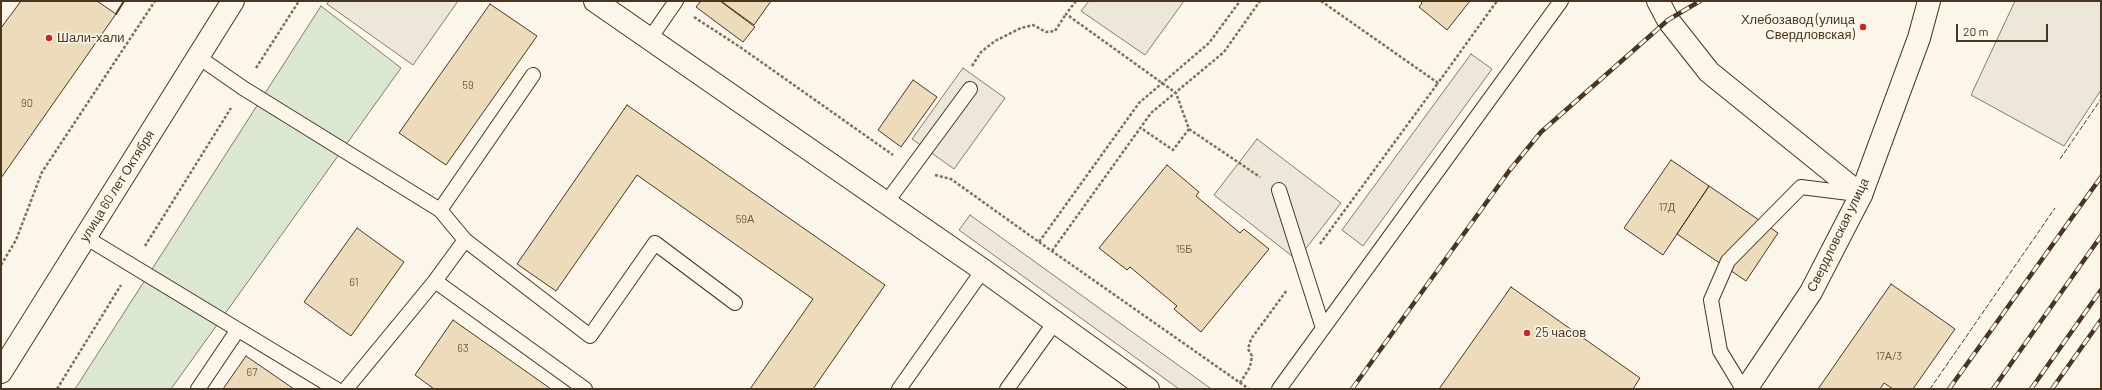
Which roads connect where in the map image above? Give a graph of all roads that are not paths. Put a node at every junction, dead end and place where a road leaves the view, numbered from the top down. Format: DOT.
graph roads {
  1 [pos="233,1"];
  2 [pos="594,1"];
  3 [pos="676,1"];
  4 [pos="1561,1"];
  5 [pos="1658,1"];
  6 [pos="1929,1"];
  7 [pos="649,40"];
  8 [pos="197,56"];
  9 [pos="533,75"];
  10 [pos="970,89"];
  11 [pos="1279,190"];
  12 [pos="1862,195"];
  13 [pos="886,203"];
  14 [pos="440,210"];
  15 [pos="85,237"];
  16 [pos="465,240"];
  17 [pos="983,270"];
  18 [pos="435,281"];
  19 [pos="735,303"];
  20 [pos="1055,322"];
  21 [pos="1323,328"];
  22 [pos="237,331"];
  23 [pos="1,372"];
  24 [pos="198,389"];
  25 [pos="336,389"];
  26 [pos="346,389"];
  27 [pos="585,389"];
  28 [pos="899,389"];
  29 [pos="1007,389"];
  30 [pos="1148,389"];
  31 [pos="1279,389"];
  32 [pos="1744,389"];
  1 -- 8 [label="main road, улица 60 лет Октября"];
  2 -- 7 [label="main road"];
  3 -- 7 [label="lane"];
  4 -- 21 [label="lane"];
  5 -- 12 [label="main road"];
  6 -- 12 [label="main road, Свердловская улица"];
  7 -- 13 [label="main road"];
  8 -- 14 [label="lane"];
  8 -- 15 [label="main road, улица 60 лет Октября"];
  9 -- 14 [label="lane"];
  10 -- 13 [label="lane"];
  11 -- 21 [label="lane"];
  12 -- 32 [label="main road, Свердловская улица"];
  12 -- 32 [label="lane"];
  13 -- 17 [label="main road"];
  14 -- 16 [label="lane"];
  15 -- 22 [label="lane"];
  15 -- 23 [label="main road, улица 60 лет Октября"];
  16 -- 18 [label="lane"];
  16 -- 19 [label="lane"];
  17 -- 20 [label="main road"];
  17 -- 28 [label="lane"];
  18 -- 26 [label="lane"];
  18 -- 27 [label="lane"];
  20 -- 29 [label="lane"];
  20 -- 30 [label="main road"];
  21 -- 31 [label="lane"];
  22 -- 24 [label="lane"];
  22 -- 25 [label="lane"];
}
